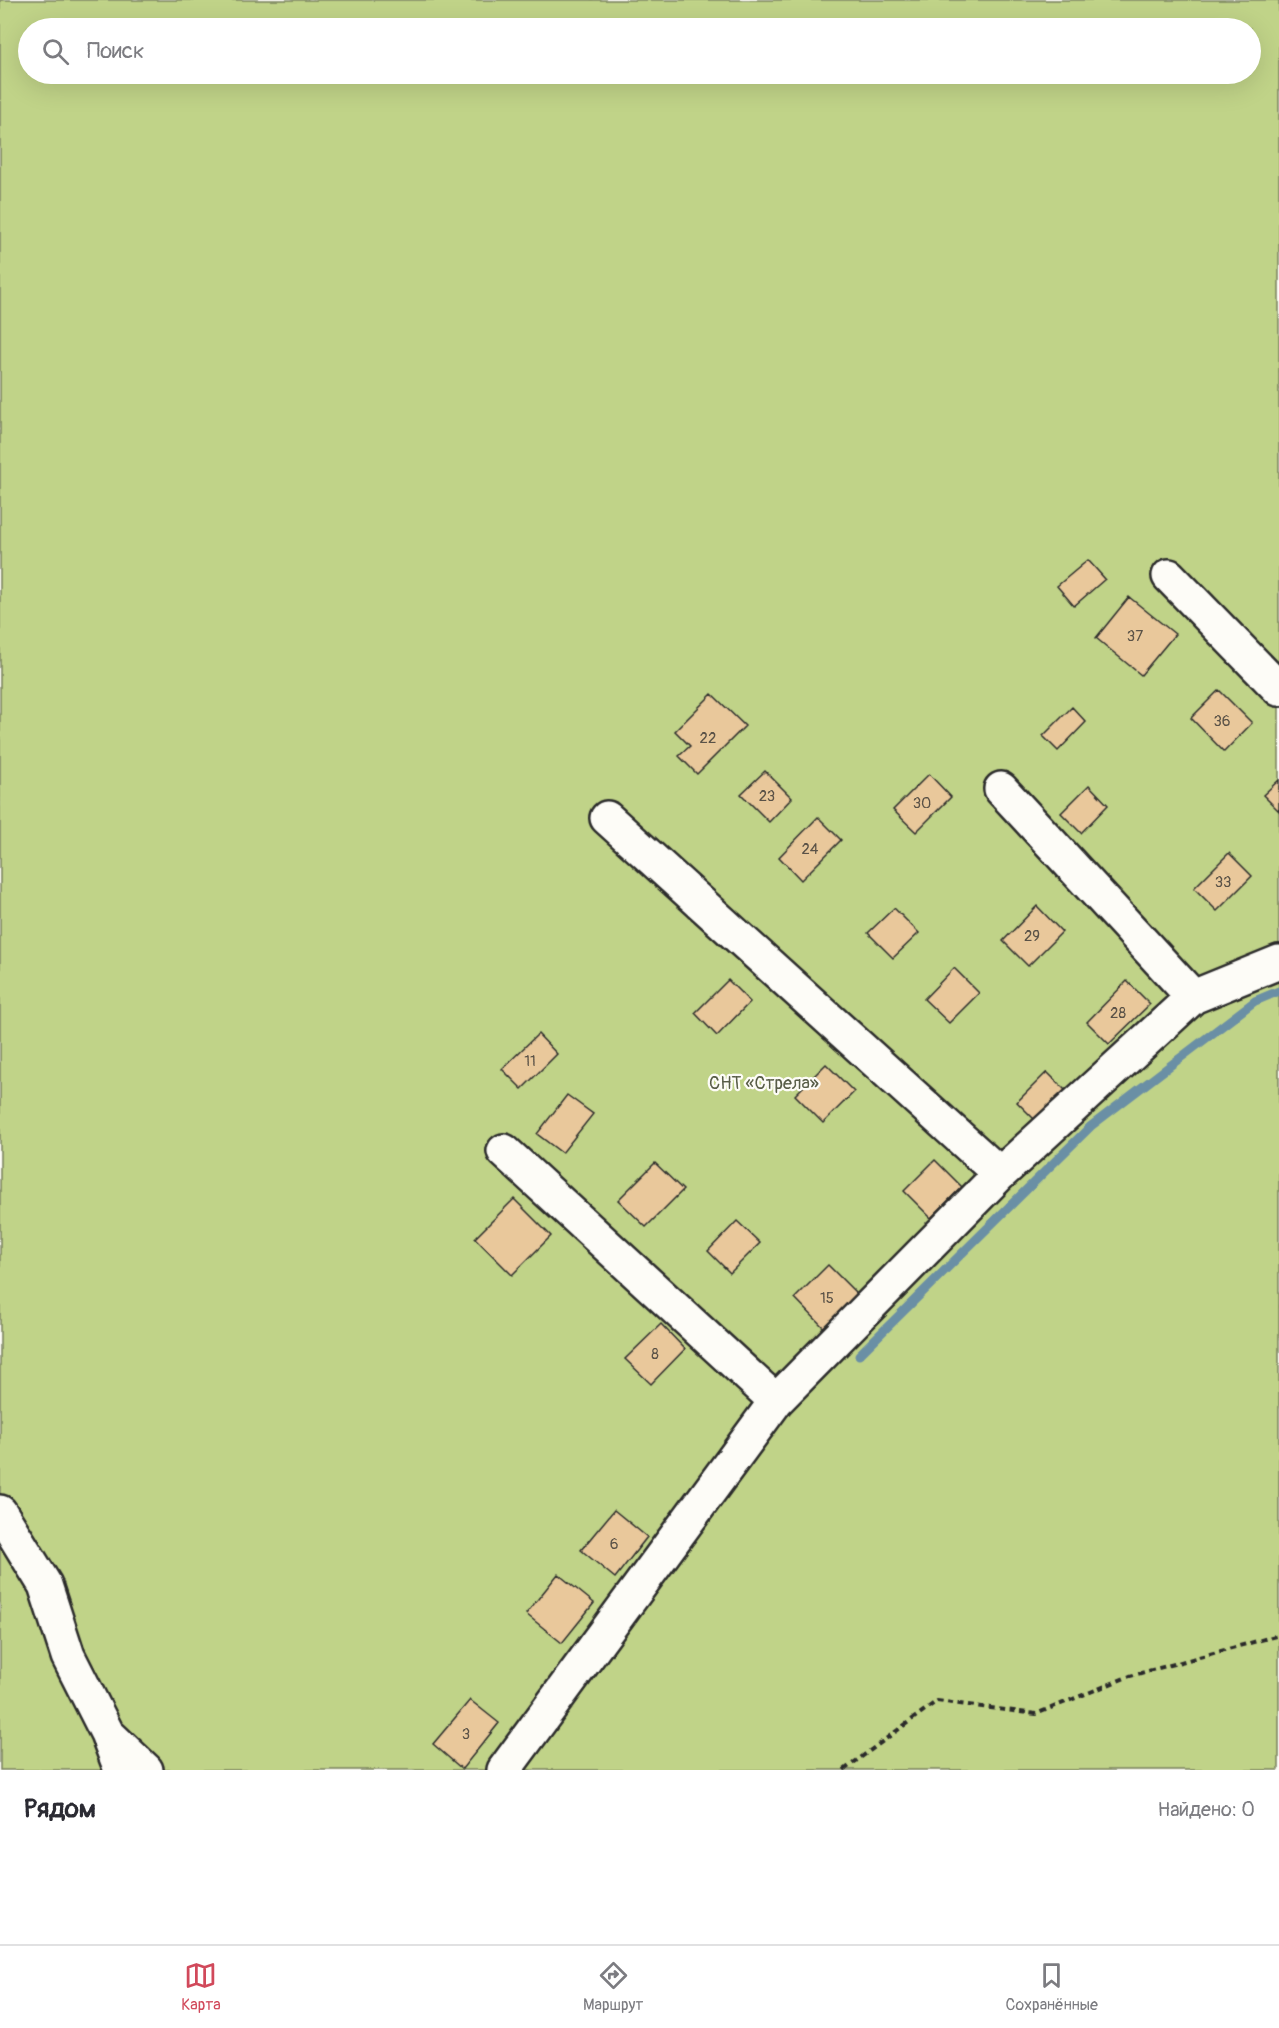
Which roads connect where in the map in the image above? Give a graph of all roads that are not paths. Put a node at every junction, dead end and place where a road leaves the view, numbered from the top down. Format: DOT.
graph roads {
  1 [pos="1169,576"];
  2 [pos="1279,688"];
  3 [pos="1001,789"];
  4 [pos="607,818"];
  5 [pos="1279,962"];
  6 [pos="1193,997"];
  7 [pos="504,1151"];
  8 [pos="1000,1174"];
  9 [pos="776,1401"];
  10 [pos="0,1512"];
  11 [pos="107,1733"];
  12 [pos="121,1770"];
  13 [pos="146,1770"];
  14 [pos="504,1770"];
  1 -- 2 [label="street"];
  3 -- 6 [label="street"];
  4 -- 8 [label="street"];
  5 -- 6 [label="street"];
  6 -- 8 [label="street"];
  7 -- 9 [label="street"];
  8 -- 9 [label="street"];
  9 -- 14 [label="street"];
  10 -- 11 [label="street"];
  11 -- 12 [label="street"];
  11 -- 13 [label="street"];
}
